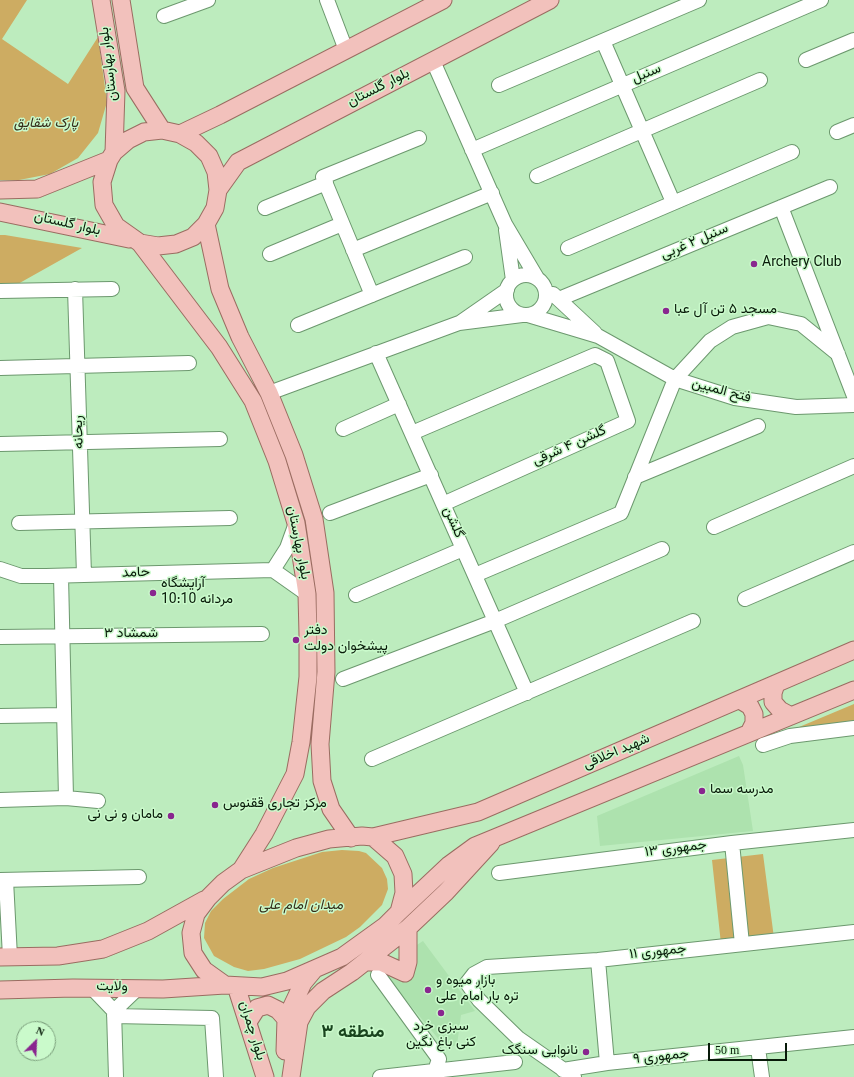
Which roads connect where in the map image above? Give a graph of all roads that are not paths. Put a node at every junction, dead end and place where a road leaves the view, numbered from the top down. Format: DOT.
graph roads {
  1 [pos="101,0"];
  2 [pos="121,0"];
  3 [pos="208,0"];
  4 [pos="327,0"];
  5 [pos="443,0"];
  6 [pos="550,0"];
  7 [pos="699,0"];
  8 [pos="821,0"];
  9 [pos="164,16"];
  10 [pos="854,40"];
  11 [pos="603,41"];
  12 [pos="346,50"];
  13 [pos="806,60"];
  14 [pos="432,61"];
  15 [pos="760,80"];
  16 [pos="499,85"];
  17 [pos="622,86"];
  18 [pos="854,125"];
  19 [pos="162,130"];
  20 [pos="642,130"];
  21 [pos="837,132"];
  22 [pos="180,134"];
  23 [pos="419,138"];
  24 [pos="472,150"];
  25 [pos="792,152"];
  26 [pos="112,156"];
  27 [pos="537,176"];
  28 [pos="324,180"];
  29 [pos="830,187"];
  30 [pos="0,190"];
  31 [pos="218,190"];
  32 [pos="492,194"];
  33 [pos="673,202"];
  34 [pos="781,207"];
  35 [pos="265,208"];
  36 [pos="0,212"];
  37 [pos="206,224"];
  38 [pos="342,224"];
  39 [pos="505,224"];
  40 [pos="137,242"];
  41 [pos="568,248"];
  42 [pos="353,250"];
  43 [pos="270,254"];
  44 [pos="464,257"];
  45 [pos="541,282"];
  46 [pos="510,285"];
  47 [pos="112,288"];
  48 [pos="75,290"];
  49 [pos="0,291"];
  50 [pos="372,295"];
  51 [pos="559,300"];
  52 [pos="525,315"];
  53 [pos="459,323"];
  54 [pos="298,325"];
  55 [pos="598,336"];
  56 [pos="376,353"];
  57 [pos="838,354"];
  58 [pos="189,363"];
  59 [pos="78,366"];
  60 [pos="0,368"];
  61 [pos="675,379"];
  62 [pos="269,393"];
  63 [pos="854,396"];
  64 [pos="399,404"];
  65 [pos="854,405"];
  66 [pos="758,426"];
  67 [pos="343,429"];
  68 [pos="412,433"];
  69 [pos="220,439"];
  70 [pos="80,442"];
  71 [pos="0,444"];
  72 [pos="854,466"];
  73 [pos="430,475"];
  74 [pos="635,477"];
  75 [pos="443,504"];
  76 [pos="330,513"];
  77 [pos="230,518"];
  78 [pos="82,522"];
  79 [pos="19,523"];
  80 [pos="296,523"];
  81 [pos="714,526"];
  82 [pos="463,549"];
  83 [pos="662,549"];
  84 [pos="854,552"];
  85 [pos="0,569"];
  86 [pos="273,570"];
  87 [pos="84,575"];
  88 [pos="475,575"];
  89 [pos="60,576"];
  90 [pos="307,594"];
  91 [pos="356,595"];
  92 [pos="745,599"];
  93 [pos="495,621"];
  94 [pos="693,621"];
  95 [pos="262,634"];
  96 [pos="62,635"];
  97 [pos="0,637"];
  98 [pos="854,650"];
  99 [pos="343,680"];
  100 [pos="776,684"];
  101 [pos="854,690"];
  102 [pos="527,693"];
  103 [pos="740,700"];
  104 [pos="64,715"];
  105 [pos="0,716"];
  106 [pos="790,716"];
  107 [pos="854,728"];
  108 [pos="749,733"];
  109 [pos="763,745"];
  110 [pos="372,759"];
  111 [pos="66,798"];
  112 [pos="0,800"];
  113 [pos="98,801"];
  114 [pos="854,830"];
  115 [pos="498,835"];
  116 [pos="373,837"];
  117 [pos="351,838"];
  118 [pos="732,843"];
  119 [pos="241,870"];
  120 [pos="498,873"];
  121 [pos="139,877"];
  122 [pos="3,880"];
  123 [pos="208,898"];
  124 [pos="399,912"];
  125 [pos="408,928"];
  126 [pos="854,932"];
  127 [pos="742,944"];
  128 [pos="5,957"];
  129 [pos="598,960"];
  130 [pos="365,962"];
  131 [pos="315,970"];
  132 [pos="378,975"];
  133 [pos="230,985"];
  134 [pos="92,988"];
  135 [pos="138,988"];
  136 [pos="0,990"];
  137 [pos="114,1014"];
  138 [pos="286,1019"];
  139 [pos="248,1022"];
  140 [pos="854,1037"];
  141 [pos="758,1048"];
  142 [pos="515,1062"];
  143 [pos="607,1063"];
  144 [pos="435,1071"];
  145 [pos="569,1074"];
  146 [pos="116,1077"];
  147 [pos="216,1077"];
  148 [pos="265,1077"];
  149 [pos="290,1077"];
  150 [pos="380,1077"];
  151 [pos="762,1077"];
  1 -- 26 [label="main road, بلوار بهارستان"];
  2 -- 19 [label="main road, بلوار بهارستان"];
  3 -- 9 [label="street"];
  4 -- 12 [label="street"];
  5 -- 12 [label="main road"];
  6 -- 14 [label="main road, بلوار گلستان"];
  7 -- 11 [label="street"];
  8 -- 17 [label="street, سنبل"];
  10 -- 13 [label="street"];
  11 -- 16 [label="street"];
  11 -- 17 [label="street"];
  12 -- 22 [label="main road"];
  14 -- 24 [label="street"];
  14 -- 31 [label="main road, بلوار گلستان"];
  15 -- 20 [label="street"];
  17 -- 20 [label="street"];
  17 -- 24 [label="street, سنبل"];
  18 -- 21 [label="street"];
  19 -- 22 [label="main road"];
  19 -- 26 [label="main road"];
  20 -- 27 [label="street"];
  20 -- 33 [label="street"];
  22 -- 31 [label="main road"];
  23 -- 28 [label="street"];
  24 -- 32 [label="street"];
  25 -- 33 [label="street"];
  26 -- 30 [label="main road, بلوار گلستان"];
  26 -- 40 [label="main road"];
  28 -- 35 [label="street"];
  28 -- 38 [label="street"];
  29 -- 34 [label="street, سنبل ۲ غربی"];
  31 -- 37 [label="main road"];
  32 -- 39 [label="street"];
  32 -- 42 [label="street"];
  33 -- 41 [label="street"];
  34 -- 51 [label="street, سنبل ۲ غربی"];
  34 -- 57 [label="street"];
  36 -- 40 [label="main road, بلوار گلستان"];
  37 -- 40 [label="main road"];
  37 -- 62 [label="main road, بلوار بهارستان"];
  38 -- 42 [label="street"];
  38 -- 43 [label="street"];
  39 -- 45 [label="street"];
  39 -- 46 [label="street"];
  40 -- 80 [label="main road, بلوار بهارستان"];
  42 -- 50 [label="street"];
  44 -- 50 [label="street"];
  45 -- 46 [label="street"];
  45 -- 51 [label="street"];
  45 -- 52 [label="street"];
  46 -- 52 [label="street"];
  46 -- 53 [label="street"];
  47 -- 48 [label="street"];
  48 -- 49 [label="street"];
  48 -- 59 [label="street, ریحانه"];
  50 -- 54 [label="street"];
  51 -- 55 [label="street"];
  52 -- 53 [label="street"];
  52 -- 55 [label="street"];
  53 -- 56 [label="street"];
  55 -- 61 [label="street, فتح المبین"];
  56 -- 62 [label="street"];
  56 -- 64 [label="street, گلشن"];
  57 -- 61 [label="street"];
  57 -- 63 [label="street"];
  58 -- 59 [label="street"];
  59 -- 60 [label="street"];
  59 -- 70 [label="street, ریحانه"];
  61 -- 65 [label="street, فتح المبین"];
  61 -- 74 [label="street"];
  62 -- 117 [label="main road, بلوار بهارستان"];
  64 -- 67 [label="street"];
  64 -- 68 [label="street, گلشن"];
  66 -- 74 [label="street"];
  68 -- 73 [label="street, گلشن"];
  68 -- 75 [label="street, گلشن ۴ شرقی"];
  69 -- 70 [label="street"];
  70 -- 71 [label="street"];
  70 -- 78 [label="street, ریحانه"];
  72 -- 81 [label="street"];
  73 -- 75 [label="street, گلشن"];
  73 -- 76 [label="street"];
  74 -- 88 [label="street"];
  75 -- 82 [label="street, گلشن"];
  77 -- 78 [label="street"];
  78 -- 79 [label="street"];
  78 -- 87 [label="street, ریحانه"];
  80 -- 86 [label="street"];
  80 -- 90 [label="main road, بلوار بهارستان"];
  82 -- 88 [label="street, گلشن"];
  82 -- 91 [label="street"];
  83 -- 93 [label="street"];
  84 -- 92 [label="street"];
  85 -- 89 [label="street, حامد"];
  86 -- 87 [label="street, حامد"];
  86 -- 90 [label="street"];
  87 -- 89 [label="street, حامد"];
  88 -- 93 [label="street, گلشن"];
  89 -- 96 [label="street"];
  90 -- 119 [label="main road, بلوار بهارستان"];
  93 -- 99 [label="street"];
  93 -- 102 [label="street, گلشن"];
  94 -- 102 [label="street"];
  95 -- 96 [label="street, شمشاد ۳"];
  96 -- 97 [label="street, شمشاد ۳"];
  96 -- 104 [label="street"];
  98 -- 100 [label="main road, شهید اخلاقی"];
  100 -- 103 [label="main road, شهید اخلاقی"];
  100 -- 106 [label="main road"];
  101 -- 106 [label="main road"];
  102 -- 110 [label="street"];
  103 -- 108 [label="main road"];
  103 -- 116 [label="main road, شهید اخلاقی"];
  104 -- 105 [label="street"];
  104 -- 111 [label="street"];
  106 -- 108 [label="main road"];
  107 -- 109 [label="street"];
  108 -- 115 [label="main road"];
  111 -- 112 [label="street"];
  111 -- 113 [label="street"];
  114 -- 118 [label="street, جمهوری ۱۳"];
  115 -- 124 [label="main road"];
  115 -- 125 [label="main road"];
  116 -- 117 [label="main road, شهید اخلاقی"];
  116 -- 124 [label="main road"];
  117 -- 119 [label="main road, شهید اخلاقی"];
  118 -- 120 [label="street, جمهوری ۱۳"];
  118 -- 127 [label="street"];
  119 -- 123 [label="main road"];
  121 -- 122 [label="street"];
  122 -- 128 [label="street"];
  123 -- 128 [label="main road"];
  123 -- 133 [label="main road"];
  124 -- 131 [label="main road, ولایت"];
  125 -- 130 [label="main road"];
  125 -- 130 [label="main road"];
  126 -- 127 [label="street, جمهوری ۱۱"];
  127 -- 129 [label="street, جمهوری ۱۱"];
  129 -- 143 [label="street"];
  129 -- 145 [label="street, جمهوری ۱۱"];
  130 -- 149 [label="main road"];
  131 -- 133 [label="main road, ولایت"];
  131 -- 138 [label="main road, بلوار چمران"];
  132 -- 144 [label="street"];
  133 -- 135 [label="main road, ولایت"];
  133 -- 139 [label="main road, بلوار چمران"];
  134 -- 135 [label="main road, ولایت"];
  134 -- 136 [label="main road, ولایت"];
  134 -- 137 [label="street"];
  135 -- 137 [label="street"];
  137 -- 146 [label="street"];
  137 -- 147 [label="street"];
  138 -- 139 [label="main road"];
  138 -- 149 [label="main road, بلوار چمران"];
  139 -- 148 [label="main road, بلوار چمران"];
  140 -- 141 [label="street, جمهوری ۹"];
  141 -- 143 [label="street, جمهوری ۹"];
  141 -- 151 [label="street"];
  142 -- 144 [label="street"];
  143 -- 145 [label="street, جمهوری ۹"];
  144 -- 150 [label="street"];
}
